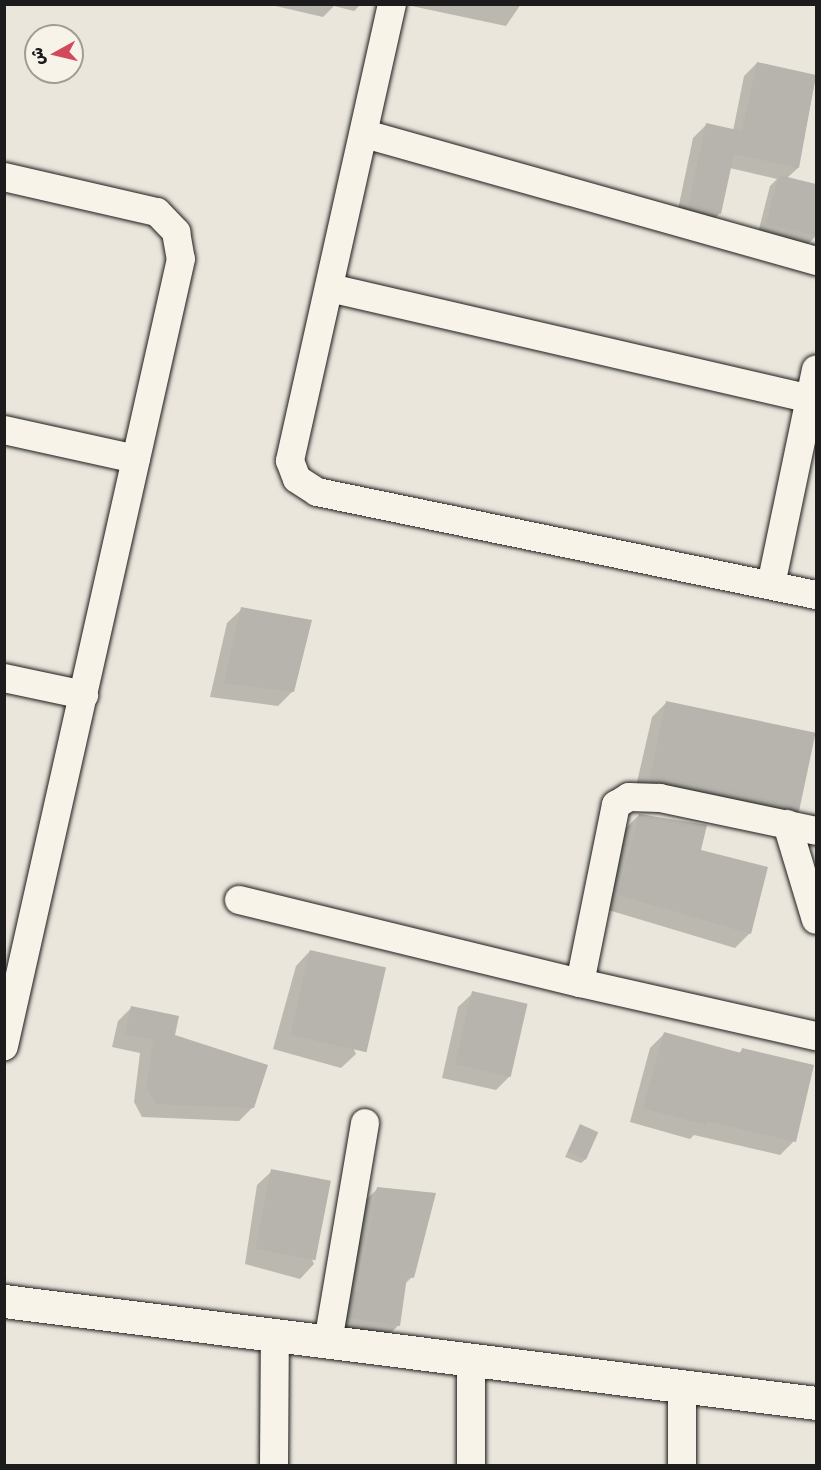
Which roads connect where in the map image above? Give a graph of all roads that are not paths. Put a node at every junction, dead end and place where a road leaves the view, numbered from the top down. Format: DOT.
graph roads {
  1 [pos="392,4"];
  2 [pos="365,134"];
  3 [pos="4,177"];
  4 [pos="816,261"];
  5 [pos="330,288"];
  6 [pos="816,370"];
  7 [pos="810,399"];
  8 [pos="4,430"];
  9 [pos="136,459"];
  10 [pos="771,585"];
  11 [pos="816,595"];
  12 [pos="4,678"];
  13 [pos="84,695"];
  14 [pos="787,824"];
  15 [pos="816,831"];
  16 [pos="239,900"];
  17 [pos="816,920"];
  18 [pos="580,983"];
  19 [pos="816,1036"];
  20 [pos="4,1046"];
  21 [pos="365,1123"];
  22 [pos="4,1301"];
  23 [pos="275,1335"];
  24 [pos="328,1342"];
  25 [pos="471,1359"];
  26 [pos="682,1388"];
  27 [pos="816,1402"];
  28 [pos="274,1466"];
  29 [pos="471,1466"];
  30 [pos="682,1466"];
  1 -- 2 [label="street"];
  2 -- 4 [label="street"];
  2 -- 5 [label="street"];
  3 -- 9 [label="street"];
  5 -- 7 [label="street"];
  5 -- 10 [label="street"];
  6 -- 7 [label="street"];
  7 -- 10 [label="street"];
  8 -- 9 [label="street"];
  9 -- 13 [label="street"];
  10 -- 11 [label="street"];
  12 -- 13 [label="street"];
  13 -- 20 [label="street"];
  14 -- 15 [label="street"];
  14 -- 17 [label="street"];
  14 -- 18 [label="street"];
  16 -- 18 [label="street"];
  18 -- 19 [label="street"];
  21 -- 24 [label="street"];
  22 -- 23 [label="street"];
  23 -- 24 [label="street"];
  23 -- 28 [label="street"];
  24 -- 25 [label="street"];
  25 -- 26 [label="street"];
  25 -- 29 [label="street"];
  26 -- 27 [label="street"];
  26 -- 30 [label="street"];
}
